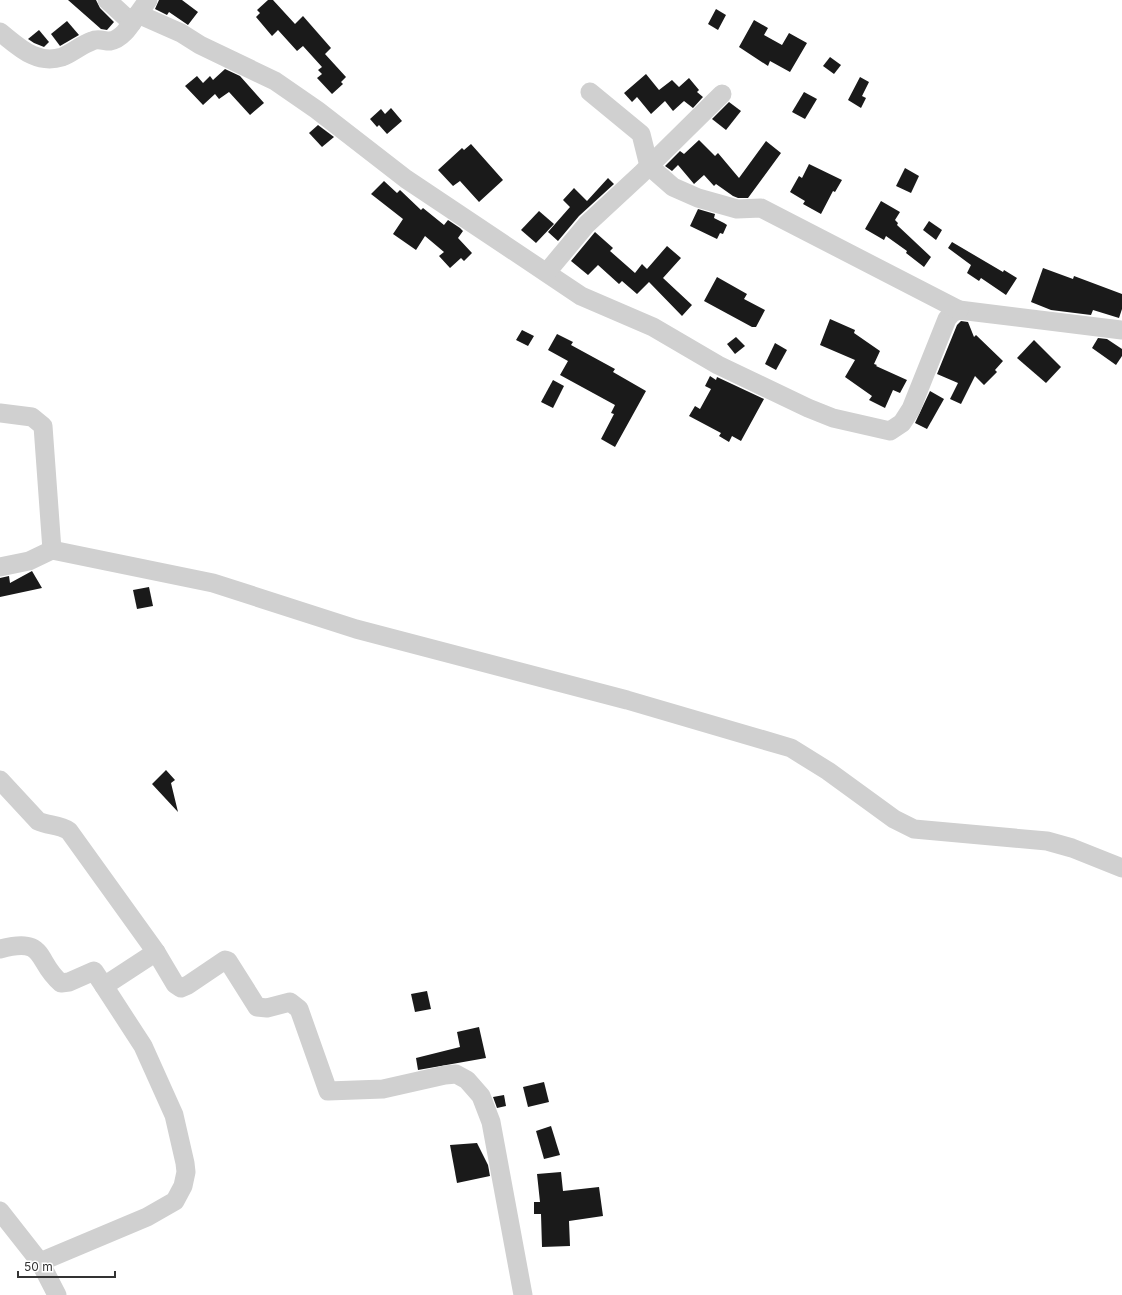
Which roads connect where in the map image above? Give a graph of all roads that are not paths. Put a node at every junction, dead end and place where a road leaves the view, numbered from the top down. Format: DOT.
graph roads {
  1 [pos="107,0"];
  2 [pos="139,12"];
  3 [pos="0,32"];
  4 [pos="590,92"];
  5 [pos="722,94"];
  6 [pos="649,166"];
  7 [pos="547,272"];
  8 [pos="959,310"];
  9 [pos="1122,330"];
  10 [pos="0,413"];
  11 [pos="52,550"];
  12 [pos="0,567"];
  13 [pos="0,780"];
  14 [pos="1122,868"];
  15 [pos="0,949"];
  16 [pos="156,952"];
  17 [pos="104,986"];
  18 [pos="0,1211"];
  19 [pos="40,1262"];
  20 [pos="57,1295"];
  21 [pos="523,1295"];
  1 -- 2 [label="street"];
  2 -- 3 [label="street"];
  2 -- 7 [label="street"];
  4 -- 6 [label="street"];
  5 -- 6 [label="street"];
  6 -- 7 [label="street"];
  6 -- 8 [label="street"];
  7 -- 8 [label="street"];
  8 -- 9 [label="street"];
  10 -- 11 [label="street"];
  11 -- 12 [label="street"];
  11 -- 14 [label="street"];
  13 -- 16 [label="street"];
  15 -- 17 [label="street"];
  16 -- 17 [label="street"];
  16 -- 21 [label="street"];
  17 -- 19 [label="street"];
  18 -- 19 [label="street"];
  19 -- 20 [label="street"];
}
